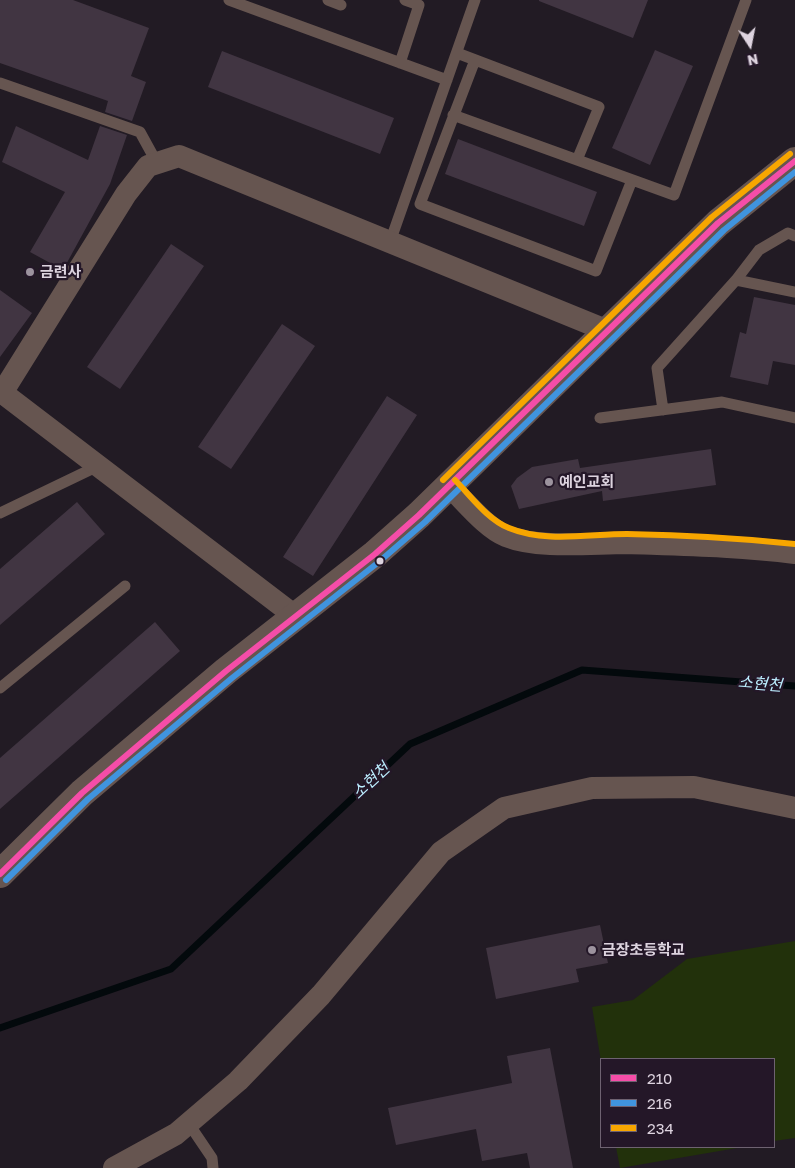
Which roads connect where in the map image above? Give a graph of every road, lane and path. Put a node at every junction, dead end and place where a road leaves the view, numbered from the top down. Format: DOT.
graph roads {
  1 [pos="328,0"];
  2 [pos="404,0"];
  3 [pos="475,0"];
  4 [pos="746,0"];
  5 [pos="237,1"];
  6 [pos="341,5"];
  7 [pos="456,53"];
  8 [pos="475,60"];
  9 [pos="400,63"];
  10 [pos="447,80"];
  11 [pos="0,83"];
  12 [pos="453,115"];
  13 [pos="577,160"];
  14 [pos="795,161"];
  15 [pos="157,163"];
  16 [pos="632,180"];
  17 [pos="795,236"];
  18 [pos="390,242"];
  19 [pos="736,280"];
  20 [pos="795,292"];
  21 [pos="608,331"];
  22 [pos="1,392"];
  23 [pos="662,410"];
  24 [pos="600,418"];
  25 [pos="795,418"];
  26 [pos="98,466"];
  27 [pos="449,486"];
  28 [pos="0,513"];
  29 [pos="795,553"];
  30 [pos="125,586"];
  31 [pos="295,616"];
  32 [pos="0,688"];
  33 [pos="795,808"];
  34 [pos="0,874"];
  35 [pos="189,1124"];
  36 [pos="114,1168"];
  37 [pos="212,1168"];
  1 -- 6 [label="lane"];
  2 -- 9 [label="lane"];
  3 -- 7 [label="lane"];
  4 -- 16 [label="lane"];
  5 -- 9 [label="lane"];
  7 -- 8 [label="lane"];
  7 -- 10 [label="lane"];
  8 -- 12 [label="lane"];
  8 -- 13 [label="lane"];
  9 -- 10 [label="lane"];
  10 -- 18 [label="lane"];
  11 -- 15 [label="lane"];
  12 -- 13 [label="lane"];
  12 -- 16 [label="lane"];
  13 -- 16 [label="lane"];
  14 -- 21 [label="street"];
  15 -- 18 [label="street"];
  15 -- 22 [label="street"];
  17 -- 19 [label="lane"];
  18 -- 21 [label="street"];
  19 -- 20 [label="lane"];
  19 -- 23 [label="lane"];
  21 -- 27 [label="street"];
  22 -- 26 [label="street"];
  23 -- 24 [label="lane"];
  23 -- 25 [label="lane"];
  26 -- 28 [label="lane"];
  26 -- 31 [label="street"];
  27 -- 29 [label="street"];
  27 -- 31 [label="street"];
  30 -- 32 [label="lane"];
  31 -- 34 [label="street"];
  33 -- 35 [label="street"];
  35 -- 36 [label="street"];
  35 -- 37 [label="lane"];
}
